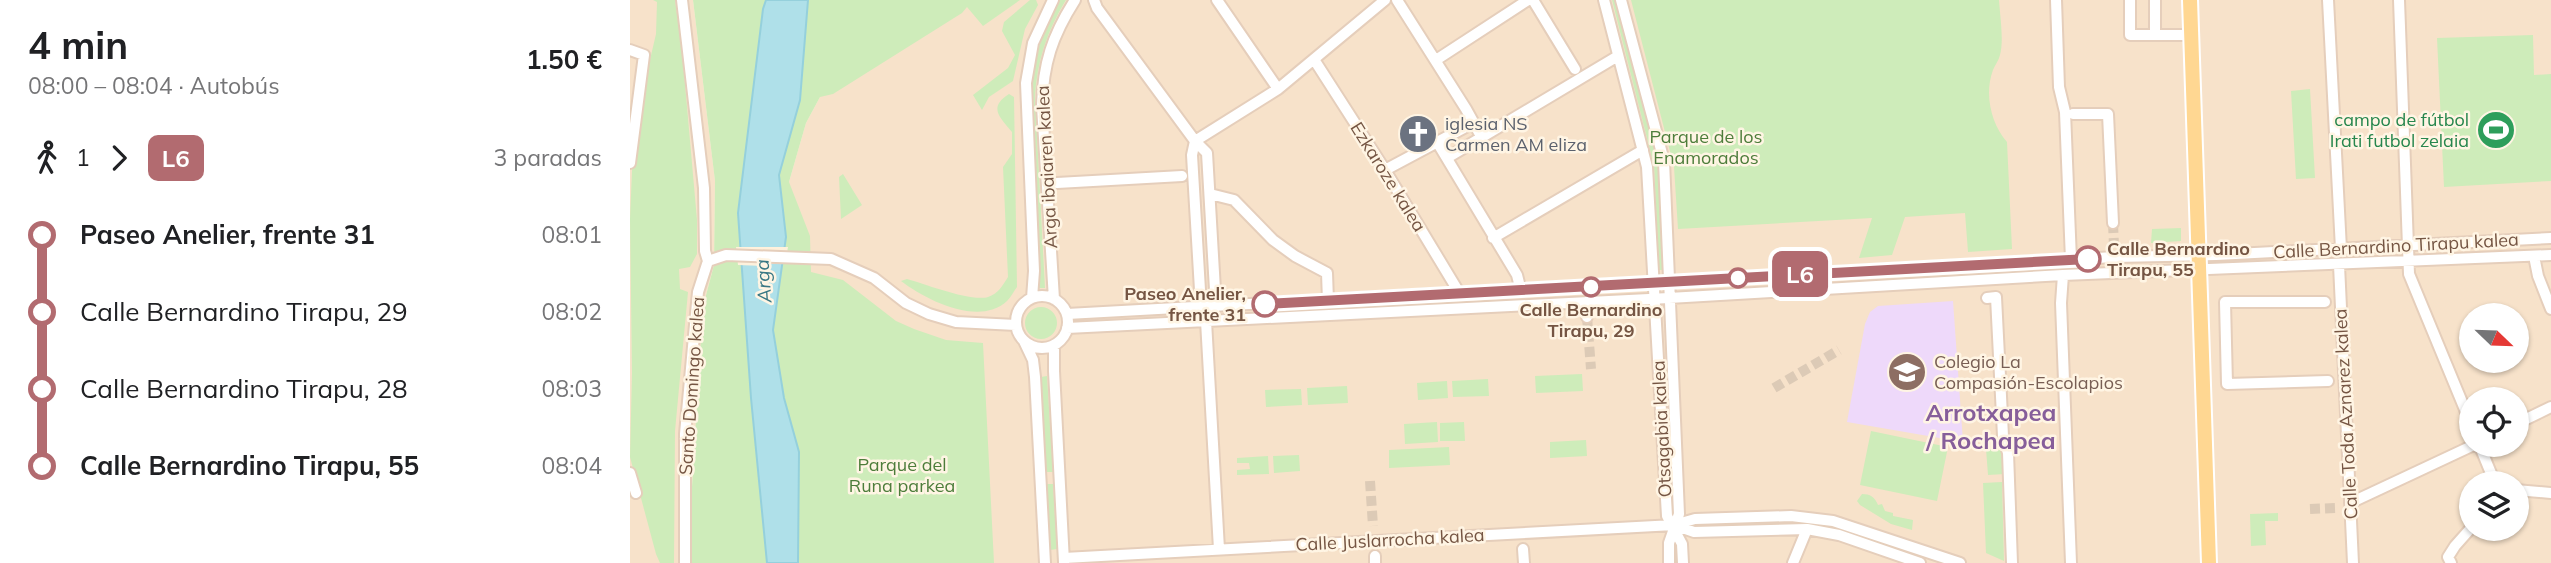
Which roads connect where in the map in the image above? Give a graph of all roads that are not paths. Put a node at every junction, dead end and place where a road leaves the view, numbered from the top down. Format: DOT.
graph roads {
  1 [pos="682,0"];
  2 [pos="1054,0"];
  3 [pos="1074,0"];
  4 [pos="1094,0"];
  5 [pos="1217,0"];
  6 [pos="1385,0"];
  7 [pos="1397,0"];
  8 [pos="1528,0"];
  9 [pos="1533,0"];
  10 [pos="1604,0"];
  11 [pos="1621,0"];
  12 [pos="2056,0"];
  13 [pos="2130,0"];
  14 [pos="2155,0"];
  15 [pos="2190,0"];
  16 [pos="2328,0"];
  17 [pos="2399,0"];
  18 [pos="2192,34"];
  19 [pos="2155,35"];
  20 [pos="630,50"];
  21 [pos="1618,56"];
  22 [pos="1436,60"];
  23 [pos="1315,61"];
  24 [pos="1575,69"];
  25 [pos="1278,89"];
  26 [pos="2073,114"];
  27 [pos="1473,123"];
  28 [pos="1482,138"];
  29 [pos="1195,141"];
  30 [pos="1437,142"];
  31 [pos="1643,150"];
  32 [pos="1447,158"];
  33 [pos="630,163"];
  34 [pos="1385,170"];
  35 [pos="1182,176"];
  36 [pos="1057,183"];
  37 [pos="1210,194"];
  38 [pos="2113,223"];
  39 [pos="1493,238"];
  40 [pos="2551,238"];
  41 [pos="2408,245"];
  42 [pos="2341,249"];
  43 [pos="2200,255"];
  44 [pos="2551,255"];
  45 [pos="2535,256"];
  46 [pos="717,258"];
  47 [pos="2071,260"];
  48 [pos="2409,262"];
  49 [pos="2339,265"];
  50 [pos="2200,271"];
  51 [pos="2063,275"];
  52 [pos="1669,281"];
  53 [pos="1653,284"];
  54 [pos="1521,291"];
  55 [pos="1460,294"];
  56 [pos="1032,298"];
  57 [pos="1655,298"];
  58 [pos="1669,298"];
  59 [pos="1987,298"];
  60 [pos="1054,299"];
  61 [pos="1328,301"];
  62 [pos="2200,301"];
  63 [pos="1586,302"];
  64 [pos="2225,302"];
  65 [pos="2325,302"];
  66 [pos="1201,307"];
  67 [pos="1216,307"];
  68 [pos="2551,309"];
  69 [pos="1067,314"];
  70 [pos="1587,317"];
  71 [pos="1206,321"];
  72 [pos="1016,325"];
  73 [pos="1067,328"];
  74 [pos="1024,341"];
  75 [pos="1054,345"];
  76 [pos="2328,381"];
  77 [pos="2459,395"];
  78 [pos="2551,407"];
  79 [pos="2529,418"];
  80 [pos="2459,453"];
  81 [pos="630,473"];
  82 [pos="2529,491"];
  83 [pos="636,493"];
  84 [pos="2551,493"];
  85 [pos="2350,503"];
  86 [pos="1674,525"];
  87 [pos="1807,529"];
  88 [pos="2460,541"];
  89 [pos="1523,549"];
  90 [pos="1222,552"];
  91 [pos="1064,560"];
  92 [pos="685,563"];
  93 [pos="1045,563"];
  94 [pos="1215,563"];
  95 [pos="1524,563"];
  96 [pos="1670,563"];
  97 [pos="1684,563"];
  98 [pos="1793,563"];
  99 [pos="1920,563"];
  100 [pos="1960,563"];
  101 [pos="2012,563"];
  102 [pos="2071,563"];
  103 [pos="2209,563"];
  104 [pos="2353,563"];
  105 [pos="2451,563"];
  1 -- 46 [label="street"];
  2 -- 56 [label="street, Arga ibaiaren kalea"];
  3 -- 60 [label="street, Arga ibaiaren kalea"];
  4 -- 29 [label="street"];
  5 -- 25 [label="street"];
  6 -- 23 [label="street"];
  7 -- 22 [label="street"];
  8 -- 22 [label="street"];
  9 -- 24 [label="street"];
  10 -- 21 [label="street, Otsagabia kalea"];
  11 -- 52 [label="street, Otsagabia kalea"];
  12 -- 47 [label="street"];
  13 -- 19 [label="street"];
  14 -- 19 [label="street"];
  15 -- 18 [label="main road"];
  16 -- 42 [label="street"];
  17 -- 41 [label="street"];
  18 -- 19 [label="street"];
  18 -- 43 [label="main road"];
  20 -- 33 [label="street"];
  21 -- 28 [label="street"];
  21 -- 31 [label="street, Otsagabia kalea"];
  22 -- 27 [label="street"];
  23 -- 25 [label="street"];
  23 -- 34 [label="street, Ezkaroze kalea"];
  25 -- 29 [label="street"];
  26 -- 38 [label="street"];
  27 -- 28 [label="street"];
  27 -- 30 [label="street"];
  28 -- 32 [label="street"];
  29 -- 37 [label="street"];
  29 -- 66 [label="street"];
  30 -- 32 [label="street"];
  30 -- 34 [label="street"];
  31 -- 39 [label="street"];
  31 -- 53 [label="street, Otsagabia kalea"];
  32 -- 39 [label="street"];
  34 -- 55 [label="street, Ezkaroze kalea"];
  35 -- 36 [label="street"];
  37 -- 61 [label="street"];
  37 -- 67 [label="street"];
  39 -- 54 [label="street"];
  40 -- 41 [label="street, Calle Bernardino Tirapu kalea"];
  41 -- 42 [label="street, Calle Bernardino Tirapu kalea"];
  41 -- 48 [label="street"];
  42 -- 43 [label="street, Calle Bernardino Tirapu kalea"];
  43 -- 47 [label="street, Calle Bernardino Tirapu kalea"];
  43 -- 50 [label="main road"];
  44 -- 45 [label="street, Calle Bernardino Tirapu kalea"];
  45 -- 48 [label="street, Calle Bernardino Tirapu kalea"];
  45 -- 68 [label="street"];
  46 -- 72 [label="street"];
  46 -- 92 [label="street, Santo Domingo kalea"];
  47 -- 52 [label="street, Calle Bernardino Tirapu kalea"];
  48 -- 49 [label="street, Calle Bernardino Tirapu kalea"];
  48 -- 77 [label="street"];
  49 -- 50 [label="street, Calle Bernardino Tirapu kalea"];
  49 -- 85 [label="street, Calle Toda Aznarez kalea"];
  50 -- 51 [label="street, Calle Bernardino Tirapu kalea"];
  50 -- 62 [label="main road"];
  51 -- 58 [label="street, Calle Bernardino Tirapu kalea"];
  51 -- 102 [label="street"];
  52 -- 53 [label="street, Calle Bernardino Tirapu kalea"];
  52 -- 58 [label="street, Otsagabia kalea"];
  53 -- 54 [label="street, Calle Bernardino Tirapu kalea"];
  53 -- 57 [label="street, Otsagabia kalea"];
  54 -- 55 [label="street, Calle Bernardino Tirapu kalea"];
  55 -- 61 [label="street, Calle Bernardino Tirapu kalea"];
  56 -- 60 [label="street"];
  56 -- 72 [label="street"];
  57 -- 58 [label="street, Calle Bernardino Tirapu kalea"];
  57 -- 63 [label="street, Calle Bernardino Tirapu kalea"];
  57 -- 86 [label="street, Otsagabia kalea"];
  58 -- 86 [label="street, Otsagabia kalea"];
  59 -- 101 [label="street"];
  60 -- 69 [label="street"];
  61 -- 67 [label="street, Calle Bernardino Tirapu kalea"];
  62 -- 64 [label="street"];
  62 -- 103 [label="main road"];
  63 -- 70 [label="street"];
  63 -- 71 [label="street, Calle Bernardino Tirapu kalea"];
  64 -- 65 [label="street"];
  64 -- 76 [label="street"];
  66 -- 67 [label="street, Calle Bernardino Tirapu kalea"];
  66 -- 69 [label="street, Calle Bernardino Tirapu kalea"];
  69 -- 73 [label="street"];
  71 -- 73 [label="street, Calle Bernardino Tirapu kalea"];
  71 -- 90 [label="street"];
  72 -- 74 [label="street"];
  73 -- 75 [label="street"];
  74 -- 75 [label="street"];
  74 -- 93 [label="street"];
  75 -- 91 [label="street"];
  78 -- 79 [label="street"];
  80 -- 85 [label="street"];
  81 -- 83 [label="street"];
  82 -- 84 [label="street"];
  85 -- 104 [label="street, Calle Toda Aznarez kalea"];
  86 -- 87 [label="street, Calle Juslarrocha kalea"];
  86 -- 90 [label="street, Calle Juslarrocha kalea"];
  86 -- 96 [label="street, Otsagabia kalea"];
  86 -- 97 [label="street, Otsagabia kalea"];
  86 -- 100 [label="street, Calle Juslarrocha kalea"];
  87 -- 98 [label="street"];
  87 -- 99 [label="street, Calle Juslarrocha kalea"];
  88 -- 105 [label="street"];
  89 -- 95 [label="street"];
  90 -- 91 [label="street, Calle Juslarrocha kalea"];
  90 -- 94 [label="street"];
}
